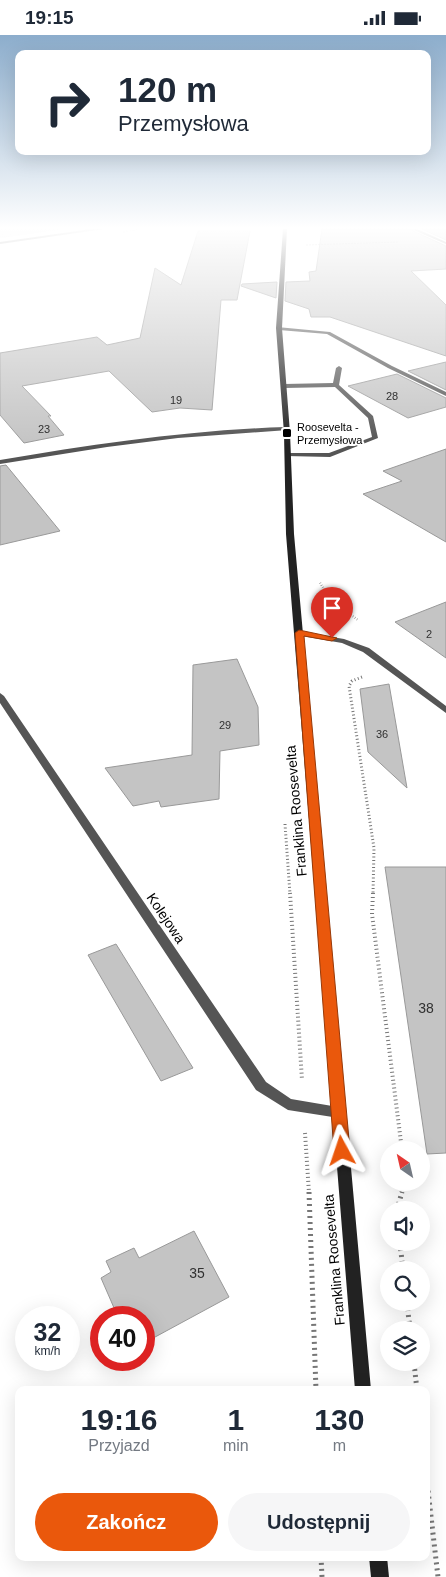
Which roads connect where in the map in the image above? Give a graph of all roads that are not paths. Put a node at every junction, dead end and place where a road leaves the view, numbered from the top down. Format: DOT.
graph roads {
  1 [pos="281,301"];
  2 [pos="279,329"];
  3 [pos="339,368"];
  4 [pos="336,385"];
  5 [pos="284,386"];
  6 [pos="446,394"];
  7 [pos="286,429"];
  8 [pos="288,455"];
  9 [pos="0,462"];
  10 [pos="299,633"];
  11 [pos="0,695"];
  12 [pos="446,710"];
  13 [pos="339,1112"];
  14 [pos="363,1386"];
  15 [pos="378,1561"];
  16 [pos="380,1577"];
  1 -- 2 [label="street, Franklina Roosevelta"];
  2 -- 5 [label="street, Franklina Roosevelta"];
  2 -- 6 [label="street"];
  3 -- 4 [label="street"];
  4 -- 5 [label="street"];
  4 -- 8 [label="street"];
  5 -- 7 [label="street, Franklina Roosevelta"];
  7 -- 8 [label="street, Franklina Roosevelta"];
  7 -- 9 [label="street"];
  8 -- 10 [label="street, Franklina Roosevelta"];
  10 -- 12 [label="street"];
  10 -- 13 [label="street, Franklina Roosevelta"];
  11 -- 13 [label="street, Kolejowa"];
  13 -- 14 [label="street, Franklina Roosevelta"];
  15 -- 16 [label="street"];
}
